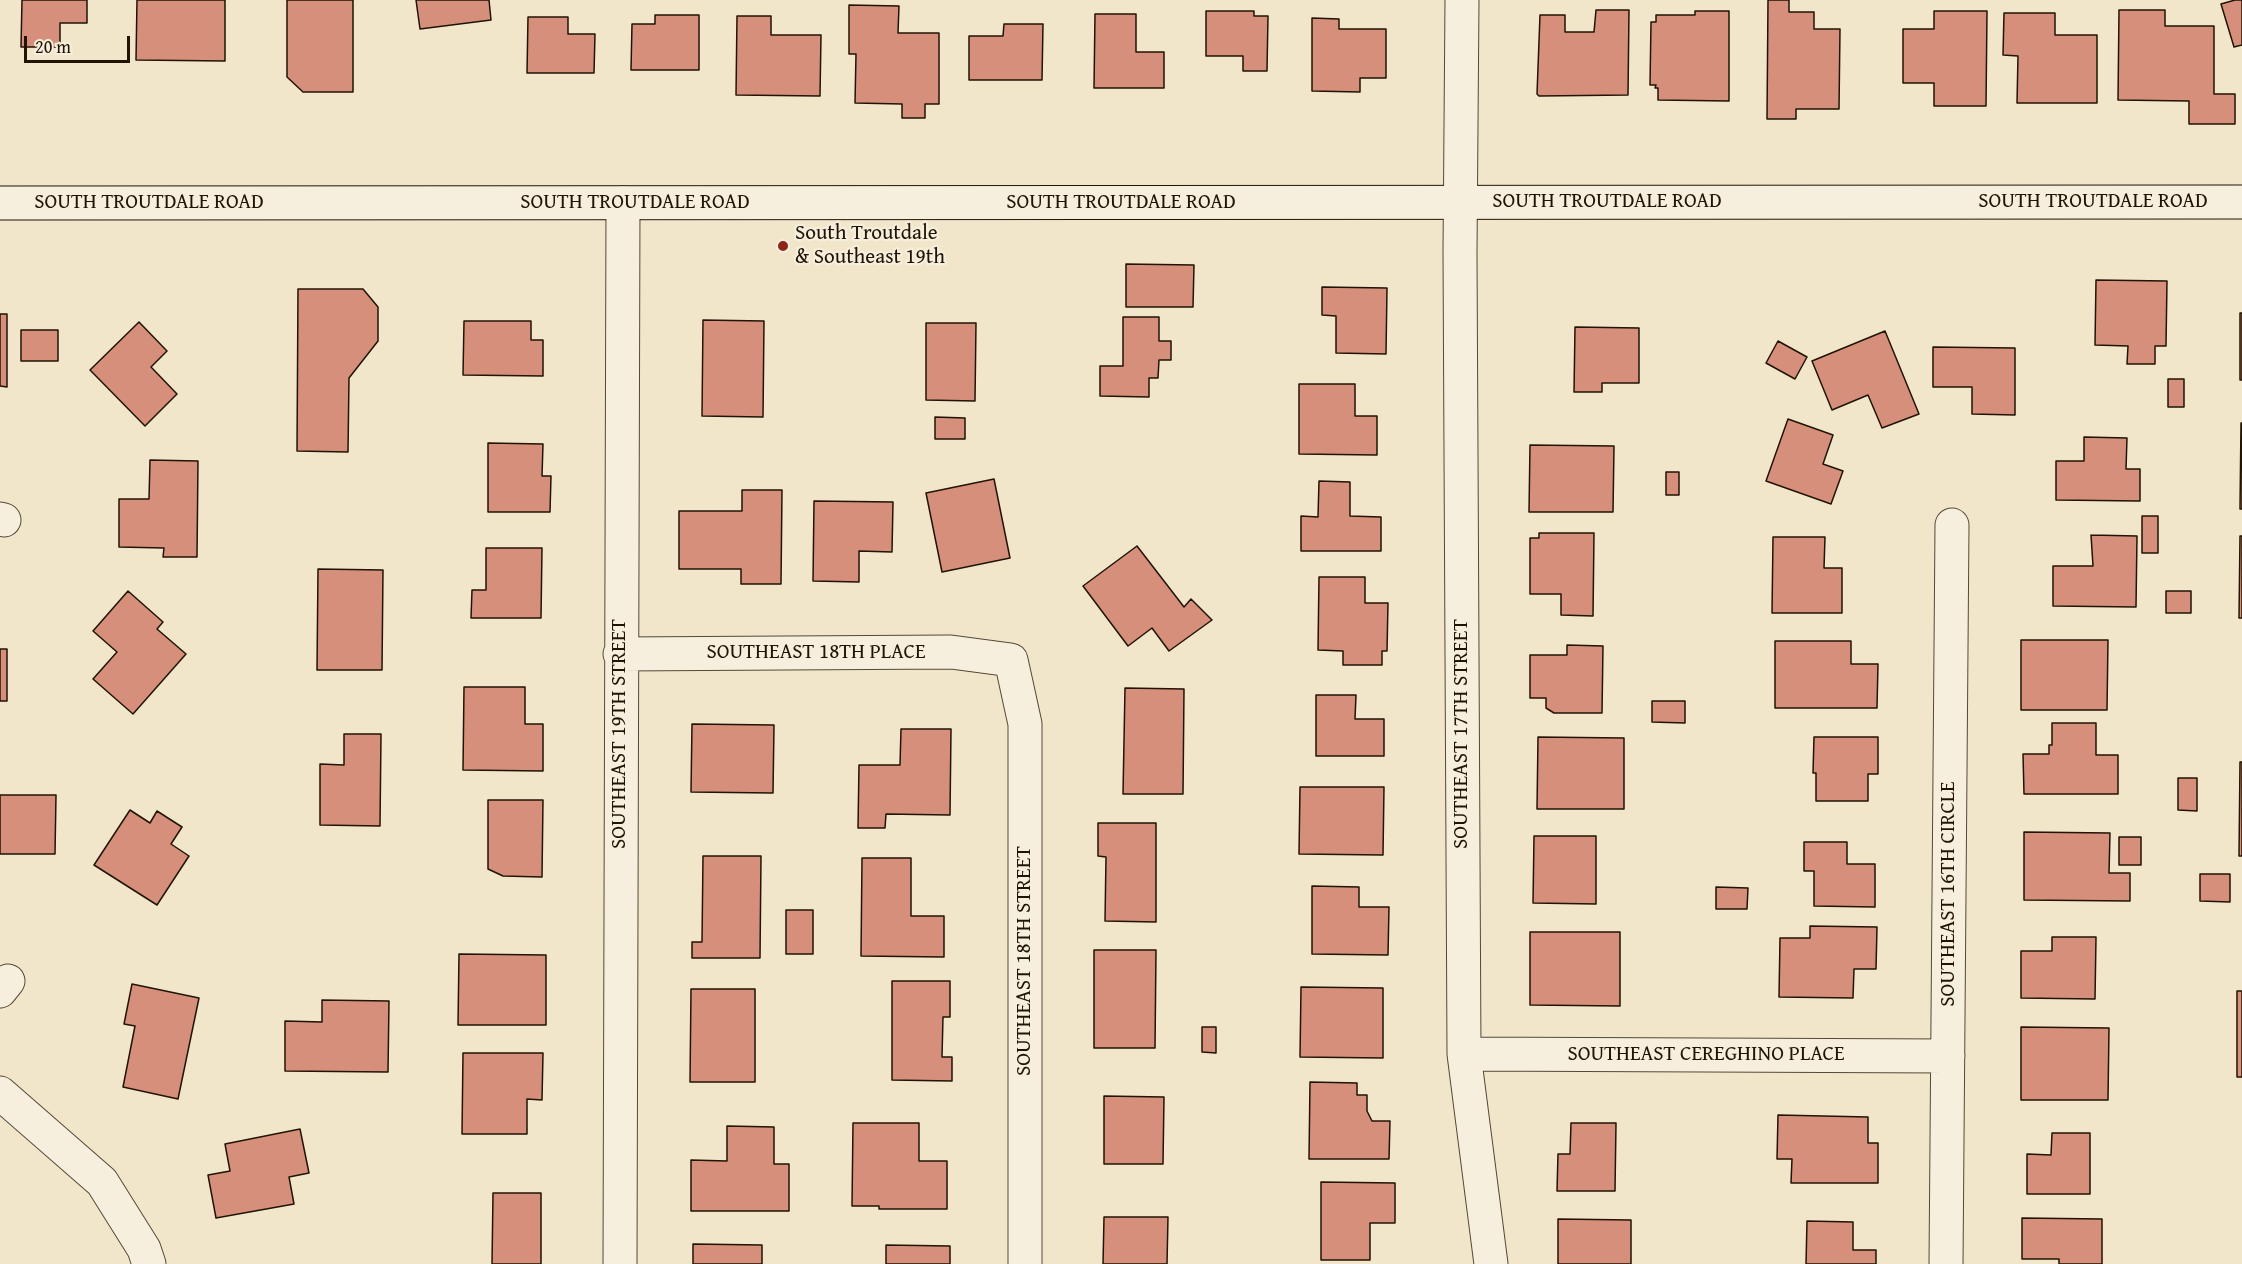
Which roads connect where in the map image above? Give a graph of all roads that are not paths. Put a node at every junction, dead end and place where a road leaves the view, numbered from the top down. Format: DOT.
graph roads {
  1 [pos="1462,0"];
  2 [pos="1460,202"];
  3 [pos="2242,202"];
  4 [pos="0,203"];
  5 [pos="623,203"];
  6 [pos="1952,525"];
  7 [pos="620,654"];
  8 [pos="1011,660"];
  9 [pos="1464,1054"];
  10 [pos="1948,1056"];
  11 [pos="0,1093"];
  12 [pos="149,1264"];
  13 [pos="620,1264"];
  14 [pos="1025,1264"];
  15 [pos="1491,1264"];
  16 [pos="1946,1264"];
  1 -- 2 [label="street, SOUTHEAST 17TH STREET"];
  2 -- 3 [label="street, SOUTH TROUTDALE ROAD"];
  2 -- 5 [label="street, SOUTH TROUTDALE ROAD"];
  2 -- 9 [label="street, SOUTHEAST 17TH STREET"];
  4 -- 5 [label="street, SOUTH TROUTDALE ROAD"];
  5 -- 7 [label="street, SOUTHEAST 19TH STREET"];
  6 -- 10 [label="street, SOUTHEAST 16TH CIRCLE"];
  7 -- 8 [label="street, SOUTHEAST 18TH PLACE"];
  7 -- 13 [label="street, SOUTHEAST 19TH STREET"];
  8 -- 14 [label="street, SOUTHEAST 18TH STREET"];
  9 -- 10 [label="street, SOUTHEAST CEREGHINO PLACE"];
  9 -- 15 [label="street, SOUTHEAST 17TH STREET"];
  10 -- 16 [label="street, SOUTHEAST 16TH CIRCLE"];
  11 -- 12 [label="street"];
}
